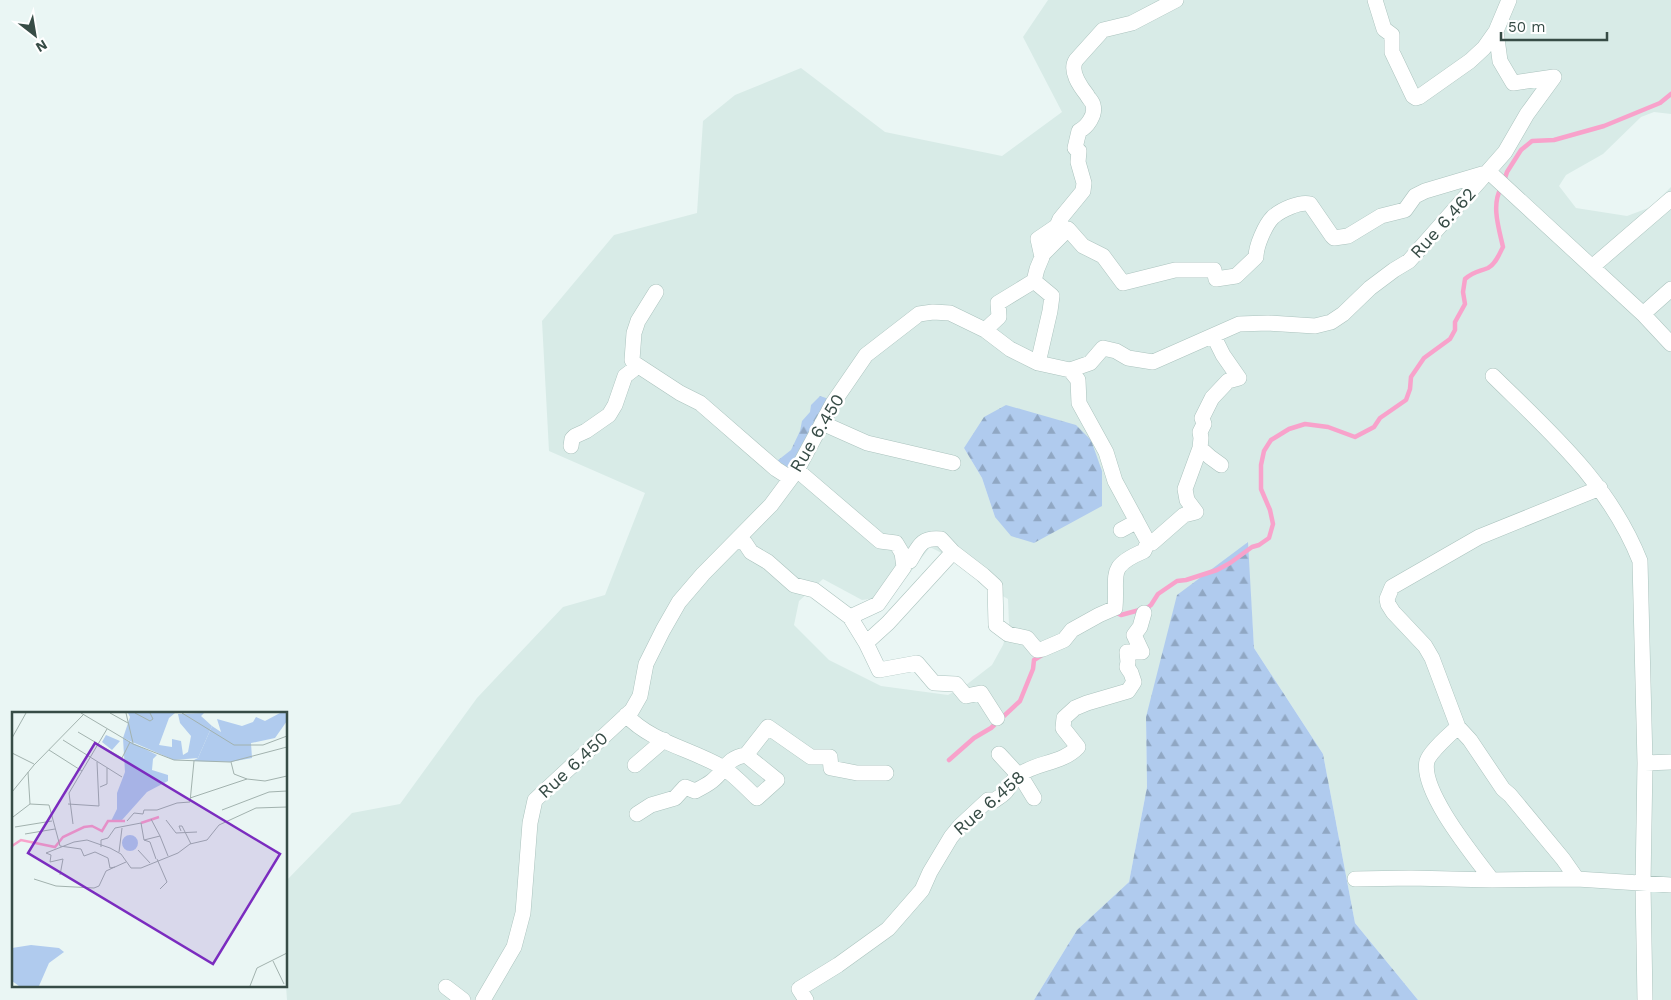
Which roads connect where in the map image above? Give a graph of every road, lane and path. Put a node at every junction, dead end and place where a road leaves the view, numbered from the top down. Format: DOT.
graph roads {
  1 [pos="1176,0"];
  2 [pos="1375,0"];
  3 [pos="1509,0"];
  4 [pos="1496,31"];
  5 [pos="1488,172"];
  6 [pos="1671,199"];
  7 [pos="1043,254"];
  8 [pos="1592,267"];
  9 [pos="1034,281"];
  10 [pos="1671,289"];
  11 [pos="656,292"];
  12 [pos="1643,314"];
  13 [pos="985,330"];
  14 [pos="1216,334"];
  15 [pos="1671,344"];
  16 [pos="1038,363"];
  17 [pos="638,366"];
  18 [pos="1070,370"];
  19 [pos="1493,376"];
  20 [pos="822,424"];
  21 [pos="571,446"];
  22 [pos="1200,448"];
  23 [pos="953,463"];
  24 [pos="1221,465"];
  25 [pos="794,474"];
  26 [pos="1600,488"];
  27 [pos="1136,519"];
  28 [pos="1121,530"];
  29 [pos="736,542"];
  30 [pos="1148,542"];
  31 [pos="953,552"];
  32 [pos="902,553"];
  33 [pos="1144,613"];
  34 [pos="850,617"];
  35 [pos="866,643"];
  36 [pos="626,715"];
  37 [pos="997,718"];
  38 [pos="1458,727"];
  39 [pos="664,740"];
  40 [pos="999,754"];
  41 [pos="746,756"];
  42 [pos="1671,762"];
  43 [pos="1645,763"];
  44 [pos="635,765"];
  45 [pos="723,768"];
  46 [pos="886,773"];
  47 [pos="1017,776"];
  48 [pos="1034,798"];
  49 [pos="637,814"];
  50 [pos="1355,879"];
  51 [pos="1576,879"];
  52 [pos="1492,880"];
  53 [pos="1642,884"];
  54 [pos="1671,885"];
  55 [pos="446,987"];
  56 [pos="463,1000"];
  57 [pos="483,1000"];
  58 [pos="806,1000"];
  59 [pos="1645,1000"];
  1 -- 7 [label="street"];
  2 -- 4 [label="street"];
  3 -- 4 [label="street"];
  4 -- 5 [label="street, Rue 6.462"];
  5 -- 7 [label="street"];
  5 -- 8 [label="street"];
  5 -- 14 [label="street, Rue 6.462"];
  6 -- 8 [label="street"];
  7 -- 9 [label="street"];
  8 -- 12 [label="street"];
  9 -- 13 [label="street"];
  9 -- 16 [label="street"];
  10 -- 12 [label="street"];
  11 -- 17 [label="street"];
  12 -- 15 [label="street"];
  13 -- 16 [label="street"];
  13 -- 20 [label="street, Rue 6.450"];
  14 -- 18 [label="street, Rue 6.462"];
  14 -- 22 [label="street"];
  16 -- 18 [label="street"];
  17 -- 21 [label="street"];
  17 -- 25 [label="street"];
  18 -- 27 [label="street"];
  19 -- 26 [label="street"];
  20 -- 23 [label="street"];
  20 -- 25 [label="street, Rue 6.450"];
  22 -- 24 [label="street"];
  22 -- 30 [label="street"];
  25 -- 29 [label="street, Rue 6.450"];
  25 -- 32 [label="street"];
  26 -- 38 [label="street"];
  26 -- 43 [label="street"];
  27 -- 28 [label="street"];
  27 -- 30 [label="street"];
  29 -- 34 [label="street"];
  29 -- 36 [label="street, Rue 6.450"];
  30 -- 31 [label="street"];
  31 -- 32 [label="street"];
  31 -- 35 [label="street"];
  32 -- 34 [label="street"];
  33 -- 47 [label="street, Rue 6.458"];
  34 -- 35 [label="street"];
  35 -- 37 [label="street"];
  36 -- 39 [label="street"];
  36 -- 57 [label="street, Rue 6.450"];
  38 -- 51 [label="street"];
  38 -- 52 [label="street"];
  39 -- 44 [label="street"];
  39 -- 45 [label="street"];
  40 -- 47 [label="street"];
  41 -- 45 [label="street"];
  41 -- 45 [label="street"];
  41 -- 46 [label="street"];
  42 -- 43 [label="street"];
  43 -- 53 [label="street"];
  45 -- 49 [label="street"];
  47 -- 48 [label="street"];
  47 -- 58 [label="street, Rue 6.458"];
  50 -- 52 [label="street"];
  51 -- 52 [label="street"];
  51 -- 53 [label="street"];
  53 -- 54 [label="street"];
  53 -- 59 [label="street"];
  55 -- 56 [label="street"];
}
